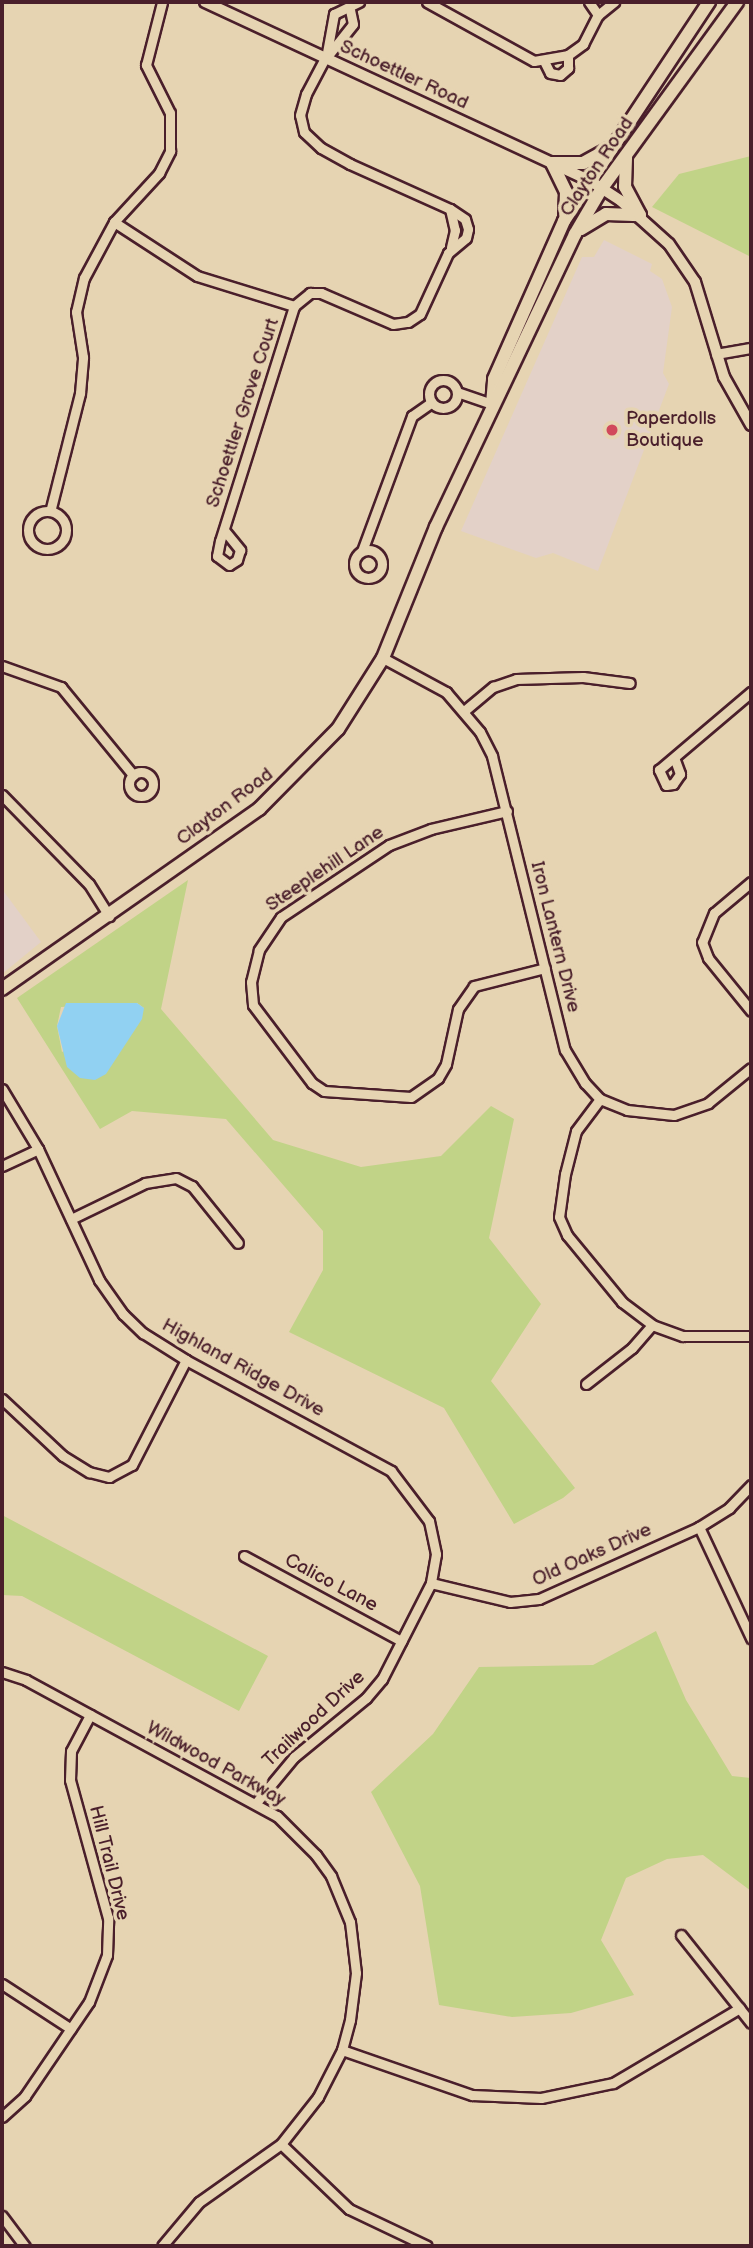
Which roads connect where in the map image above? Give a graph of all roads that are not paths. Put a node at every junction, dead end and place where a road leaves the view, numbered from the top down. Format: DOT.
graph roads {
  1 [pos="162,2"];
  2 [pos="205,2"];
  3 [pos="359,2"];
  4 [pos="427,2"];
  5 [pos="589,2"];
  6 [pos="614,2"];
  7 [pos="709,2"];
  8 [pos="737,2"];
  9 [pos="350,10"];
  10 [pos="597,15"];
  11 [pos="568,55"];
  12 [pos="326,58"];
  13 [pos="544,61"];
  14 [pos="611,147"];
  15 [pos="626,157"];
  16 [pos="552,163"];
  17 [pos="589,180"];
  18 [pos="602,188"];
  19 [pos="640,215"];
  20 [pos="564,221"];
  21 [pos="114,222"];
  22 [pos="575,234"];
  23 [pos="295,306"];
  24 [pos="751,348"];
  25 [pos="716,354"];
  26 [pos="457,392"];
  27 [pos="432,402"];
  28 [pos="492,404"];
  29 [pos="751,425"];
  30 [pos="51,508"];
  31 [pos="225,530"];
  32 [pos="362,551"];
  33 [pos="383,658"];
  34 [pos="2,666"];
  35 [pos="630,683"];
  36 [pos="751,692"];
  37 [pos="464,710"];
  38 [pos="675,760"];
  39 [pos="133,775"];
  40 [pos="2,795"];
  41 [pos="507,811"];
  42 [pos="751,882"];
  43 [pos="109,916"];
  44 [pos="545,968"];
  45 [pos="2,989"];
  46 [pos="751,1011"];
  47 [pos="751,1068"];
  48 [pos="2,1089"];
  49 [pos="600,1099"];
  50 [pos="38,1149"];
  51 [pos="2,1166"];
  52 [pos="71,1219"];
  53 [pos="238,1243"];
  54 [pos="652,1325"];
  55 [pos="751,1336"];
  56 [pos="186,1360"];
  57 [pos="586,1384"];
  58 [pos="2,1399"];
  59 [pos="751,1485"];
  60 [pos="699,1527"];
  61 [pos="244,1556"];
  62 [pos="431,1583"];
  63 [pos="751,1638"];
  64 [pos="401,1641"];
  65 [pos="2,1672"];
  66 [pos="90,1715"];
  67 [pos="256,1803"];
  68 [pos="681,1935"];
  69 [pos="2,1984"];
  70 [pos="740,2008"];
  71 [pos="751,2022"];
  72 [pos="71,2029"];
  73 [pos="342,2050"];
  74 [pos="2,2117"];
  75 [pos="281,2144"];
  76 [pos="2,2216"];
  77 [pos="25,2246"];
  78 [pos="163,2246"];
  79 [pos="427,2246"];
  1 -- 21 [label="street"];
  2 -- 12 [label="street, Schoettler Road"];
  3 -- 9 [label="street"];
  4 -- 13 [label="street"];
  5 -- 10 [label="street"];
  6 -- 10 [label="street"];
  7 -- 14 [label="main road, Clayton Road"];
  8 -- 15 [label="main road, Clayton Road"];
  9 -- 12 [label="street"];
  9 -- 12 [label="street"];
  10 -- 11 [label="street"];
  11 -- 13 [label="street"];
  11 -- 13 [label="street"];
  12 -- 16 [label="street, Schoettler Road"];
  12 -- 23 [label="street, Schoettler Grove Court"];
  14 -- 16 [label="main road"];
  14 -- 17 [label="main road, Clayton Road"];
  15 -- 18 [label="main road, Clayton Road"];
  15 -- 19 [label="main road"];
  16 -- 17 [label="street, Schoettler Road"];
  16 -- 20 [label="main road"];
  17 -- 18 [label="street, Schoettler Road"];
  17 -- 20 [label="main road, Clayton Road"];
  18 -- 19 [label="street, Schoettler Road"];
  18 -- 22 [label="main road, Clayton Road"];
  19 -- 22 [label="main road"];
  19 -- 25 [label="street, Schoettler Road"];
  20 -- 28 [label="main road, Clayton Road"];
  21 -- 23 [label="street"];
  21 -- 30 [label="street"];
  22 -- 28 [label="main road, Clayton Road"];
  23 -- 31 [label="street, Schoettler Grove Court"];
  24 -- 25 [label="street"];
  25 -- 29 [label="street, Schoettler Road"];
  26 -- 27 [label="street"];
  26 -- 27 [label="street"];
  26 -- 28 [label="street"];
  27 -- 32 [label="street"];
  28 -- 33 [label="main road, Clayton Road"];
  30 -- 30 [label="street"];
  33 -- 37 [label="street, Iron Lantern Drive"];
  33 -- 43 [label="main road, Clayton Road"];
  34 -- 39 [label="street"];
  35 -- 37 [label="street"];
  36 -- 38 [label="street"];
  37 -- 41 [label="street, Iron Lantern Drive"];
  40 -- 43 [label="street"];
  41 -- 44 [label="street, Iron Lantern Drive"];
  41 -- 44 [label="street, Steeplehill Lane"];
  42 -- 46 [label="street"];
  43 -- 45 [label="main road, Clayton Road"];
  44 -- 49 [label="street, Iron Lantern Drive"];
  47 -- 49 [label="street"];
  48 -- 50 [label="street, Highland Ridge Drive"];
  49 -- 54 [label="street"];
  50 -- 51 [label="street"];
  50 -- 52 [label="street, Highland Ridge Drive"];
  52 -- 53 [label="street"];
  52 -- 56 [label="street, Highland Ridge Drive"];
  54 -- 55 [label="street"];
  54 -- 57 [label="street"];
  56 -- 58 [label="street"];
  56 -- 62 [label="street, Highland Ridge Drive"];
  59 -- 60 [label="street, Old Oaks Drive"];
  60 -- 62 [label="street, Old Oaks Drive"];
  60 -- 63 [label="street"];
  61 -- 64 [label="street, Calico Lane"];
  62 -- 64 [label="street, Trailwood Drive"];
  64 -- 67 [label="street, Trailwood Drive"];
  65 -- 66 [label="street, Wildwood Parkway"];
  66 -- 67 [label="street, Wildwood Parkway"];
  66 -- 72 [label="street, Hill Trail Drive"];
  67 -- 73 [label="street, Wildwood Parkway"];
  68 -- 70 [label="street"];
  69 -- 72 [label="street"];
  70 -- 71 [label="street"];
  70 -- 73 [label="street"];
  72 -- 74 [label="street, Hill Trail Drive"];
  73 -- 75 [label="street, Wildwood Parkway"];
  75 -- 78 [label="street, Wildwood Parkway"];
  75 -- 79 [label="street"];
  76 -- 77 [label="street"];
}
